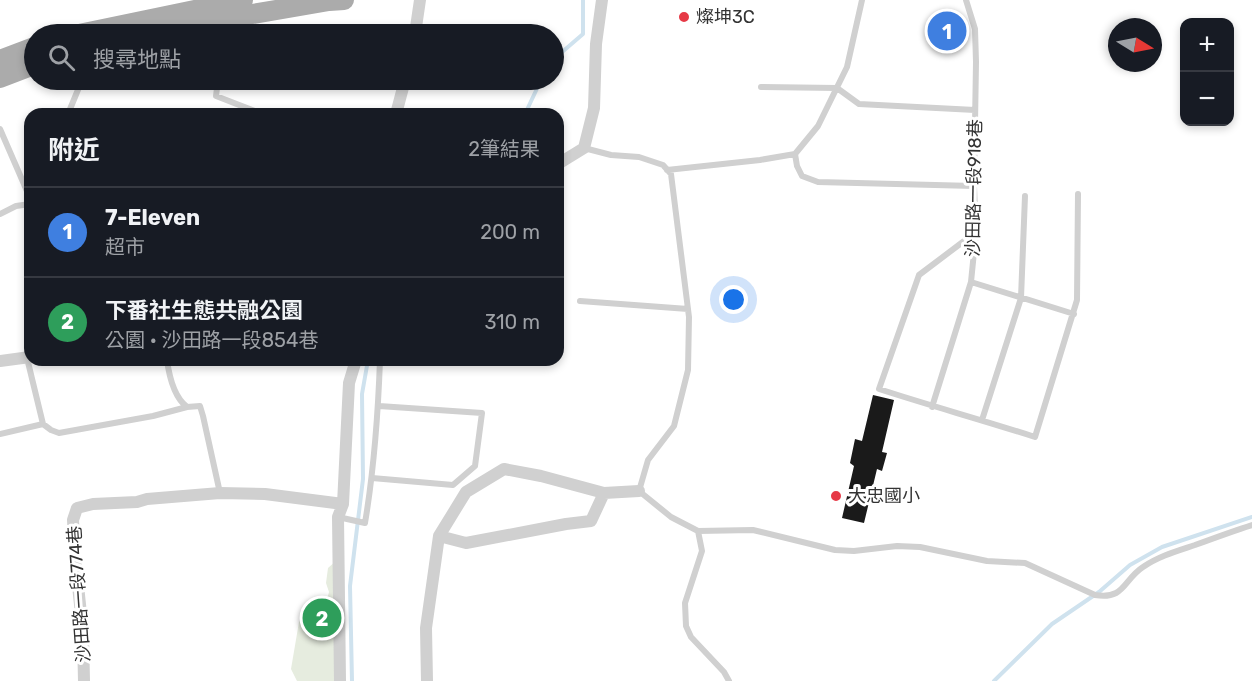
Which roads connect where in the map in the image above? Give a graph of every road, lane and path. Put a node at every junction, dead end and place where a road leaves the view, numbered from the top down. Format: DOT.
graph roads {
  1 [pos="243,0"];
  2 [pos="344,0"];
  3 [pos="420,0"];
  4 [pos="602,0"];
  5 [pos="862,0"];
  6 [pos="966,0"];
  7 [pos="132,24"];
  8 [pos="236,24"];
  9 [pos="416,24"];
  10 [pos="24,51"];
  11 [pos="0,60"];
  12 [pos="24,69"];
  13 [pos="0,78"];
  14 [pos="761,87"];
  15 [pos="837,88"];
  16 [pos="78,90"];
  17 [pos="217,90"];
  18 [pos="402,90"];
  19 [pos="70,108"];
  20 [pos="247,108"];
  21 [pos="398,108"];
  22 [pos="975,110"];
  23 [pos="0,129"];
  24 [pos="584,148"];
  25 [pos="795,154"];
  26 [pos="564,160"];
  27 [pos="667,170"];
  28 [pos="24,184"];
  29 [pos="974,186"];
  30 [pos="1078,194"];
  31 [pos="1025,196"];
  32 [pos="24,205"];
  33 [pos="0,214"];
  34 [pos="976,232"];
  35 [pos="971,282"];
  36 [pos="1021,298"];
  37 [pos="580,301"];
  38 [pos="688,309"];
  39 [pos="1074,314"];
  40 [pos="24,358"];
  41 [pos="0,361"];
  42 [pos="30,366"];
  43 [pos="168,366"];
  44 [pos="354,366"];
  45 [pos="380,366"];
  46 [pos="379,406"];
  47 [pos="186,407"];
  48 [pos="932,407"];
  49 [pos="982,420"];
  50 [pos="43,424"];
  51 [pos="0,434"];
  52 [pos="372,478"];
  53 [pos="639,491"];
  54 [pos="220,493"];
  55 [pos="604,493"];
  56 [pos="343,504"];
  57 [pos="338,517"];
  58 [pos="1252,525"];
  59 [pos="698,531"];
  60 [pos="439,536"];
  61 [pos="84,681"];
  62 [pos="340,681"];
  63 [pos="427,681"];
  64 [pos="729,681"];
  1 -- 7 [label="main road"];
  2 -- 8 [label="main road"];
  3 -- 9 [label="street"];
  4 -- 24 [label="street"];
  5 -- 15 [label="lane"];
  6 -- 22 [label="lane, 沙田路一段918巷"];
  10 -- 11 [label="main road"];
  12 -- 13 [label="main road"];
  14 -- 15 [label="lane"];
  15 -- 22 [label="lane"];
  15 -- 25 [label="lane"];
  16 -- 19 [label="lane"];
  17 -- 20 [label="lane"];
  18 -- 21 [label="street"];
  22 -- 29 [label="lane, 沙田路一段918巷"];
  23 -- 28 [label="lane"];
  24 -- 26 [label="street"];
  24 -- 27 [label="lane"];
  25 -- 27 [label="lane"];
  25 -- 29 [label="lane"];
  27 -- 38 [label="lane"];
  29 -- 34 [label="lane, 沙田路一段918巷"];
  30 -- 39 [label="lane"];
  31 -- 36 [label="lane"];
  32 -- 33 [label="lane"];
  34 -- 35 [label="lane, 沙田路一段918巷"];
  34 -- 48 [label="lane"];
  35 -- 36 [label="lane"];
  35 -- 48 [label="lane, 沙田路一段918巷"];
  36 -- 39 [label="lane"];
  36 -- 49 [label="lane"];
  37 -- 38 [label="lane"];
  38 -- 53 [label="lane"];
  39 -- 49 [label="lane"];
  40 -- 41 [label="street"];
  42 -- 50 [label="lane"];
  43 -- 47 [label="lane"];
  44 -- 56 [label="street"];
  45 -- 46 [label="lane"];
  46 -- 52 [label="lane"];
  46 -- 52 [label="lane"];
  47 -- 50 [label="lane"];
  47 -- 54 [label="lane"];
  48 -- 49 [label="lane"];
  50 -- 51 [label="lane"];
  52 -- 57 [label="lane"];
  53 -- 55 [label="street"];
  53 -- 59 [label="lane"];
  54 -- 56 [label="street, 沙田路一段774巷"];
  54 -- 61 [label="street, 沙田路一段774巷"];
  55 -- 60 [label="street"];
  55 -- 60 [label="street"];
  56 -- 57 [label="street"];
  57 -- 62 [label="street"];
  58 -- 59 [label="lane"];
  59 -- 64 [label="lane"];
  60 -- 63 [label="street"];
}
